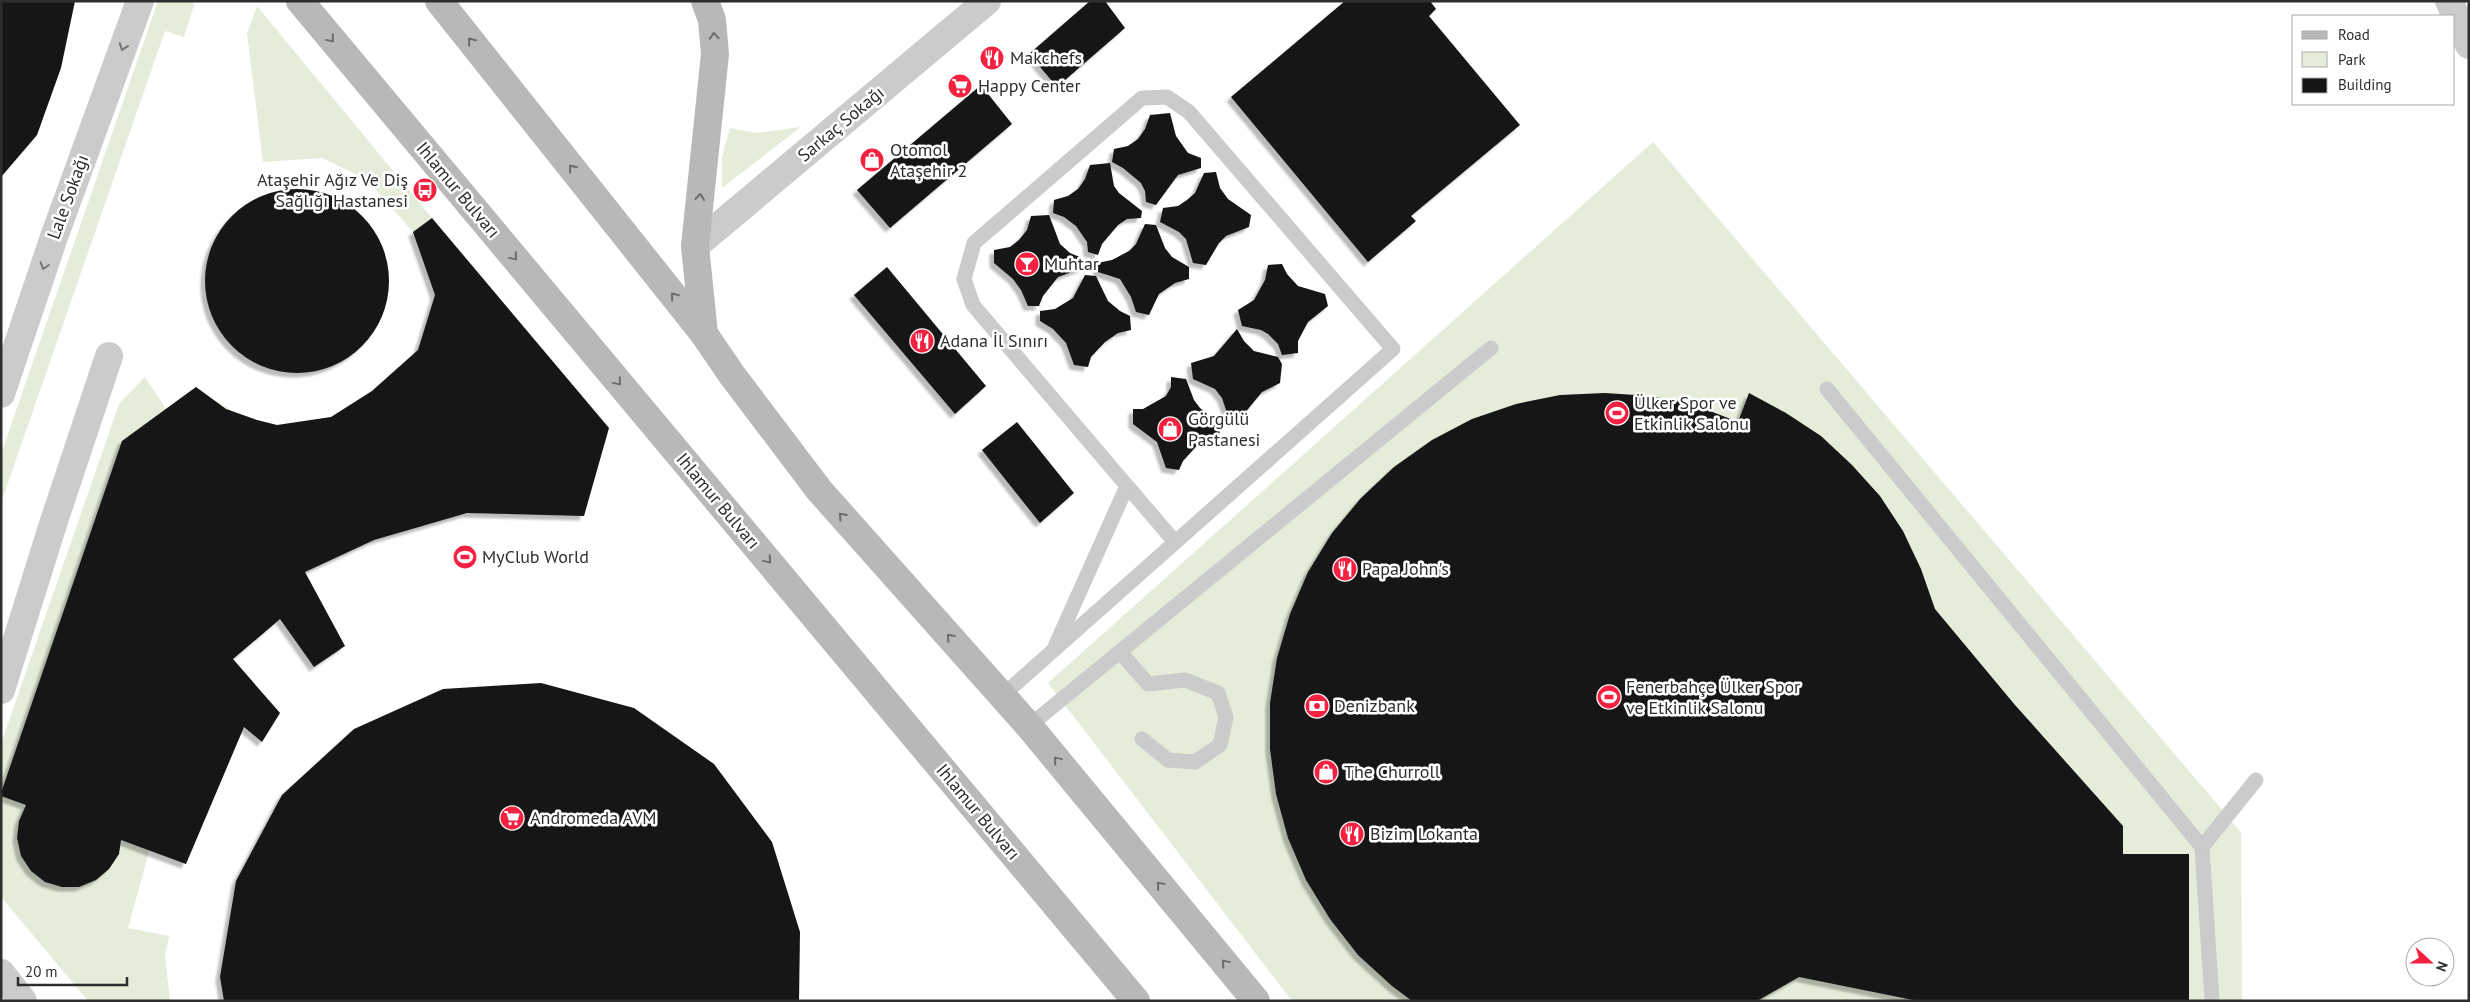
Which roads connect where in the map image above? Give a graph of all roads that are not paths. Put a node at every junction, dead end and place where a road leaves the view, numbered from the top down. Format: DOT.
graph roads {
  1 [pos="140,1"];
  2 [pos="300,1"];
  3 [pos="439,1"];
  4 [pos="705,1"];
  5 [pos="987,1"];
  6 [pos="2449,1"];
  7 [pos="2469,45"];
  8 [pos="695,246"];
  9 [pos="704,334"];
  10 [pos="1491,348"];
  11 [pos="109,356"];
  12 [pos="1827,388"];
  13 [pos="1,394"];
  14 [pos="1127,486"];
  15 [pos="1175,542"];
  16 [pos="1053,651"];
  17 [pos="1120,652"];
  18 [pos="1,690"];
  19 [pos="1002,696"];
  20 [pos="1029,726"];
  21 [pos="1142,739"];
  22 [pos="2256,780"];
  23 [pos="2202,847"];
  24 [pos="1,973"];
  25 [pos="23,1001"];
  26 [pos="1136,1001"];
  27 [pos="1256,1001"];
  28 [pos="2212,1001"];
  1 -- 13 [label="street, Lale Sokağı, one-way"];
  2 -- 26 [label="main road, Ihlamur Bulvarı, one-way"];
  9 -- 3 [label="main road, one-way"];
  8 -- 4 [label="main road, one-way"];
  5 -- 8 [label="street, Sarkaç Sokağı"];
  6 -- 7 [label="street"];
  8 -- 9 [label="main road"];
  19 -- 9 [label="main road, one-way"];
  10 -- 17 [label="lane"];
  11 -- 18 [label="street"];
  12 -- 23 [label="lane"];
  14 -- 15 [label="lane"];
  14 -- 15 [label="lane"];
  14 -- 16 [label="lane"];
  15 -- 16 [label="lane"];
  16 -- 19 [label="lane"];
  17 -- 20 [label="lane"];
  17 -- 21 [label="lane"];
  19 -- 20 [label="main road"];
  27 -- 20 [label="main road, one-way"];
  22 -- 23 [label="lane"];
  23 -- 28 [label="lane"];
  24 -- 25 [label="street"];
}
